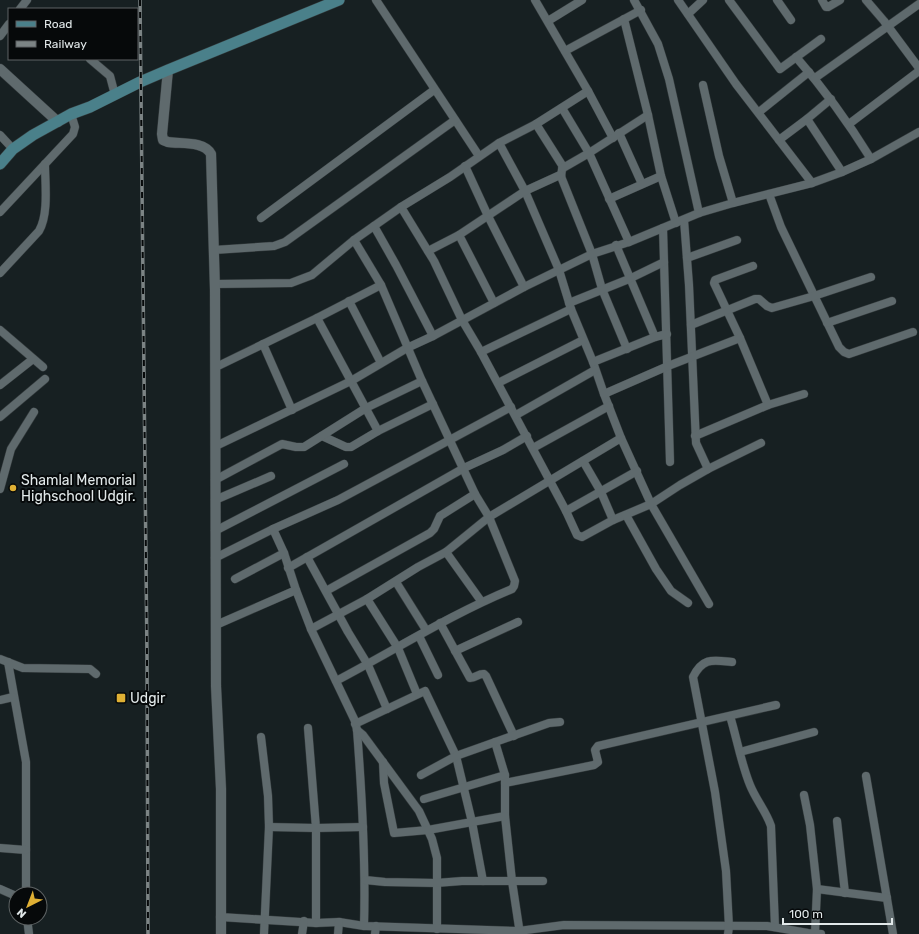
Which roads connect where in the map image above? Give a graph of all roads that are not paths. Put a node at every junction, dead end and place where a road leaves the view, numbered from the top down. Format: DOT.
graph roads {
  1 [pos="339,0"];
  2 [pos="376,0"];
  3 [pos="535,0"];
  4 [pos="582,0"];
  5 [pos="634,0"];
  6 [pos="678,0"];
  7 [pos="703,0"];
  8 [pos="729,0"];
  9 [pos="777,0"];
  10 [pos="822,0"];
  11 [pos="840,0"];
  12 [pos="866,0"];
  13 [pos="919,4"];
  14 [pos="640,10"];
  15 [pos="688,14"];
  16 [pos="624,19"];
  17 [pos="791,20"];
  18 [pos="548,21"];
  19 [pos="8,25"];
  20 [pos="888,27"];
  21 [pos="0,36"];
  22 [pos="821,39"];
  23 [pos="565,51"];
  24 [pos="796,57"];
  25 [pos="91,60"];
  26 [pos="919,68"];
  27 [pos="0,69"];
  28 [pos="168,70"];
  29 [pos="919,71"];
  30 [pos="812,75"];
  31 [pos="703,85"];
  32 [pos="434,90"];
  33 [pos="588,91"];
  34 [pos="115,95"];
  35 [pos="831,99"];
  36 [pos="562,108"];
  37 [pos="759,112"];
  38 [pos="71,114"];
  39 [pos="648,115"];
  40 [pos="807,119"];
  41 [pos="455,120"];
  42 [pos="58,122"];
  43 [pos="536,124"];
  44 [pos="850,124"];
  45 [pos="919,132"];
  46 [pos="0,135"];
  47 [pos="616,135"];
  48 [pos="779,140"];
  49 [pos="499,143"];
  50 [pos="13,149"];
  51 [pos="590,154"];
  52 [pos="479,156"];
  53 [pos="871,159"];
  54 [pos="0,164"];
  55 [pos="45,164"];
  56 [pos="465,166"];
  57 [pos="561,171"];
  58 [pos="842,172"];
  59 [pos="661,176"];
  60 [pos="812,182"];
  61 [pos="642,184"];
  62 [pos="525,191"];
  63 [pos="769,194"];
  64 [pos="610,199"];
  65 [pos="733,203"];
  66 [pos="401,207"];
  67 [pos="0,212"];
  68 [pos="699,213"];
  69 [pos="488,216"];
  70 [pos="261,218"];
  71 [pos="680,221"];
  72 [pos="374,226"];
  73 [pos="663,228"];
  74 [pos="459,235"];
  75 [pos="354,240"];
  76 [pos="737,240"];
  77 [pos="629,242"];
  78 [pos="616,245"];
  79 [pos="214,250"];
  80 [pos="428,251"];
  81 [pos="592,254"];
  82 [pos="687,258"];
  83 [pos="664,262"];
  84 [pos="753,266"];
  85 [pos="559,270"];
  86 [pos="0,273"];
  87 [pos="871,277"];
  88 [pos="629,279"];
  89 [pos="215,284"];
  90 [pos="380,285"];
  91 [pos="524,287"];
  92 [pos="602,289"];
  93 [pos="814,296"];
  94 [pos="349,301"];
  95 [pos="892,301"];
  96 [pos="494,303"];
  97 [pos="570,306"];
  98 [pos="727,311"];
  99 [pos="317,318"];
  100 [pos="462,320"];
  101 [pos="827,323"];
  102 [pos="691,325"];
  103 [pos="0,330"];
  104 [pos="913,332"];
  105 [pos="667,334"];
  106 [pos="433,336"];
  107 [pos="655,337"];
  108 [pos="740,338"];
  109 [pos="583,340"];
  110 [pos="263,344"];
  111 [pos="407,348"];
  112 [pos="627,349"];
  113 [pos="481,352"];
  114 [pos="692,357"];
  115 [pos="33,358"];
  116 [pos="381,364"];
  117 [pos="594,366"];
  118 [pos="668,366"];
  119 [pos="43,367"];
  120 [pos="216,367"];
  121 [pos="45,379"];
  122 [pos="351,381"];
  123 [pos="422,381"];
  124 [pos="498,383"];
  125 [pos="0,385"];
  126 [pos="604,394"];
  127 [pos="804,394"];
  128 [pos="433,404"];
  129 [pos="768,405"];
  130 [pos="609,406"];
  131 [pos="511,407"];
  132 [pos="366,408"];
  133 [pos="292,410"];
  134 [pos="34,412"];
  135 [pos="516,415"];
  136 [pos="0,417"];
  137 [pos="378,431"];
  138 [pos="322,436"];
  139 [pos="527,436"];
  140 [pos="696,436"];
  141 [pos="622,438"];
  142 [pos="451,440"];
  143 [pos="761,443"];
  144 [pos="216,446"];
  145 [pos="533,448"];
  146 [pos="583,461"];
  147 [pos="670,462"];
  148 [pos="344,464"];
  149 [pos="464,468"];
  150 [pos="708,469"];
  151 [pos="637,471"];
  152 [pos="272,476"];
  153 [pos="215,480"];
  154 [pos="549,480"];
  155 [pos="0,489"];
  156 [pos="601,492"];
  157 [pos="475,494"];
  158 [pos="215,500"];
  159 [pos="651,504"];
  160 [pos="566,511"];
  161 [pos="626,515"];
  162 [pos="489,517"];
  163 [pos="613,520"];
  164 [pos="272,529"];
  165 [pos="215,531"];
  166 [pos="446,552"];
  167 [pos="284,553"];
  168 [pos="307,557"];
  169 [pos="215,558"];
  170 [pos="288,568"];
  171 [pos="235,579"];
  172 [pos="396,582"];
  173 [pos="296,590"];
  174 [pos="326,591"];
  175 [pos="367,599"];
  176 [pos="481,601"];
  177 [pos="688,603"];
  178 [pos="709,604"];
  179 [pos="338,615"];
  180 [pos="518,622"];
  181 [pos="440,623"];
  182 [pos="216,625"];
  183 [pos="311,629"];
  184 [pos="426,630"];
  185 [pos="419,636"];
  186 [pos="398,648"];
  187 [pos="455,651"];
  188 [pos="4,661"];
  189 [pos="732,662"];
  190 [pos="368,664"];
  191 [pos="96,674"];
  192 [pos="438,675"];
  193 [pos="336,681"];
  194 [pos="418,694"];
  195 [pos="13,697"];
  196 [pos="0,700"];
  197 [pos="776,705"];
  198 [pos="387,709"];
  199 [pos="730,716"];
  200 [pos="560,722"];
  201 [pos="702,723"];
  202 [pos="356,727"];
  203 [pos="308,728"];
  204 [pos="814,732"];
  205 [pos="514,736"];
  206 [pos="261,737"];
  207 [pos="494,742"];
  208 [pos="740,752"];
  209 [pos="456,756"];
  210 [pos="383,761"];
  211 [pos="421,774"];
  212 [pos="866,776"];
  213 [pos="505,779"];
  214 [pos="464,788"];
  215 [pos="804,795"];
  216 [pos="424,799"];
  217 [pos="505,816"];
  218 [pos="837,821"];
  219 [pos="472,822"];
  220 [pos="269,827"];
  221 [pos="363,827"];
  222 [pos="316,828"];
  223 [pos="428,830"];
  224 [pos="0,848"];
  225 [pos="26,850"];
  226 [pos="365,880"];
  227 [pos="483,881"];
  228 [pos="512,881"];
  229 [pos="543,881"];
  230 [pos="436,883"];
  231 [pos="26,886"];
  232 [pos="817,889"];
  233 [pos="845,893"];
  234 [pos="887,898"];
  235 [pos="220,917"];
  236 [pos="266,919"];
  237 [pos="304,921"];
  238 [pos="339,922"];
  239 [pos="316,923"];
  240 [pos="564,925"];
  241 [pos="364,926"];
  242 [pos="775,928"];
  243 [pos="376,930"];
  244 [pos="729,930"];
  245 [pos="766,930"];
  246 [pos="409,931"];
  247 [pos="442,931"];
  248 [pos="484,932"];
  249 [pos="520,932"];
  250 [pos="220,934"];
  251 [pos="264,934"];
  252 [pos="302,934"];
  253 [pos="338,934"];
  254 [pos="562,934"];
  255 [pos="813,934"];
  256 [pos="893,934"];
  1 -- 28 [label="main road"];
  2 -- 32 [label="street"];
  3 -- 18 [label="street"];
  4 -- 18 [label="street"];
  5 -- 14 [label="street"];
  6 -- 15 [label="street"];
  7 -- 15 [label="street"];
  8 -- 24 [label="street"];
  9 -- 17 [label="street"];
  10 -- 11 [label="street"];
  12 -- 20 [label="street"];
  13 -- 20 [label="street"];
  14 -- 16 [label="street"];
  14 -- 68 [label="street"];
  15 -- 37 [label="street"];
  16 -- 23 [label="street"];
  16 -- 39 [label="street"];
  18 -- 23 [label="street"];
  19 -- 21 [label="street"];
  20 -- 26 [label="street"];
  20 -- 30 [label="street"];
  22 -- 24 [label="street"];
  23 -- 33 [label="street"];
  24 -- 30 [label="street"];
  25 -- 34 [label="street"];
  27 -- 42 [label="street"];
  28 -- 34 [label="main road"];
  28 -- 79 [label="street"];
  29 -- 44 [label="street"];
  30 -- 35 [label="street"];
  30 -- 37 [label="street"];
  31 -- 65 [label="street"];
  32 -- 41 [label="street"];
  32 -- 70 [label="street"];
  33 -- 36 [label="street"];
  33 -- 47 [label="street"];
  34 -- 38 [label="main road"];
  35 -- 40 [label="street"];
  35 -- 44 [label="street"];
  36 -- 43 [label="street"];
  36 -- 51 [label="street"];
  37 -- 48 [label="street"];
  38 -- 42 [label="main road"];
  38 -- 55 [label="street"];
  39 -- 47 [label="street"];
  39 -- 59 [label="street"];
  40 -- 48 [label="street"];
  40 -- 58 [label="street"];
  41 -- 52 [label="street"];
  41 -- 79 [label="street"];
  42 -- 50 [label="main road"];
  43 -- 49 [label="street"];
  43 -- 57 [label="street"];
  44 -- 53 [label="street"];
  45 -- 53 [label="street"];
  46 -- 50 [label="street"];
  47 -- 51 [label="street"];
  47 -- 61 [label="street"];
  48 -- 60 [label="street"];
  49 -- 52 [label="street"];
  49 -- 62 [label="street"];
  50 -- 54 [label="main road"];
  51 -- 57 [label="street"];
  51 -- 64 [label="street"];
  52 -- 56 [label="street"];
  53 -- 58 [label="street"];
  55 -- 67 [label="street"];
  55 -- 86 [label="street"];
  56 -- 66 [label="street"];
  56 -- 69 [label="street"];
  57 -- 62 [label="street"];
  57 -- 81 [label="street"];
  58 -- 60 [label="street"];
  59 -- 61 [label="street"];
  59 -- 71 [label="street"];
  60 -- 63 [label="street"];
  61 -- 64 [label="street"];
  62 -- 69 [label="street"];
  62 -- 85 [label="street"];
  63 -- 65 [label="street"];
  63 -- 93 [label="street"];
  64 -- 77 [label="street"];
  65 -- 68 [label="street"];
  66 -- 72 [label="street"];
  66 -- 80 [label="street"];
  68 -- 71 [label="street"];
  69 -- 74 [label="street"];
  69 -- 91 [label="street"];
  71 -- 73 [label="street"];
  71 -- 82 [label="street"];
  72 -- 75 [label="street"];
  72 -- 106 [label="street"];
  73 -- 77 [label="street"];
  73 -- 83 [label="street"];
  74 -- 80 [label="street"];
  74 -- 96 [label="street"];
  75 -- 89 [label="street"];
  75 -- 90 [label="street"];
  76 -- 82 [label="street"];
  77 -- 78 [label="street"];
  78 -- 81 [label="street"];
  78 -- 88 [label="street"];
  79 -- 89 [label="street"];
  80 -- 100 [label="street"];
  81 -- 85 [label="street"];
  81 -- 92 [label="street"];
  82 -- 102 [label="street"];
  83 -- 88 [label="street"];
  83 -- 105 [label="street"];
  84 -- 98 [label="street"];
  85 -- 91 [label="street"];
  85 -- 97 [label="street"];
  87 -- 93 [label="street"];
  88 -- 92 [label="street"];
  88 -- 107 [label="street"];
  89 -- 120 [label="street"];
  90 -- 94 [label="street"];
  90 -- 111 [label="street"];
  91 -- 96 [label="street"];
  92 -- 97 [label="street"];
  92 -- 112 [label="street"];
  93 -- 98 [label="street"];
  93 -- 101 [label="street"];
  94 -- 99 [label="street"];
  94 -- 116 [label="street"];
  95 -- 101 [label="street"];
  96 -- 100 [label="street"];
  97 -- 109 [label="street"];
  97 -- 113 [label="street"];
  98 -- 102 [label="street"];
  98 -- 108 [label="street"];
  99 -- 110 [label="street"];
  99 -- 122 [label="street"];
  100 -- 106 [label="street"];
  100 -- 113 [label="street"];
  101 -- 104 [label="street"];
  102 -- 114 [label="street"];
  103 -- 115 [label="street"];
  105 -- 107 [label="street"];
  105 -- 118 [label="street"];
  106 -- 111 [label="street"];
  107 -- 112 [label="street"];
  108 -- 114 [label="street"];
  108 -- 129 [label="street"];
  109 -- 117 [label="street"];
  109 -- 124 [label="street"];
  110 -- 120 [label="street"];
  110 -- 133 [label="street"];
  111 -- 116 [label="street"];
  111 -- 123 [label="street"];
  112 -- 117 [label="street"];
  113 -- 124 [label="street"];
  114 -- 118 [label="street"];
  114 -- 140 [label="street"];
  115 -- 119 [label="street"];
  115 -- 125 [label="street"];
  116 -- 122 [label="street"];
  117 -- 126 [label="street"];
  117 -- 135 [label="street"];
  118 -- 126 [label="street"];
  118 -- 147 [label="street"];
  120 -- 144 [label="street"];
  121 -- 136 [label="street"];
  122 -- 132 [label="street"];
  122 -- 133 [label="street"];
  123 -- 128 [label="street"];
  123 -- 132 [label="street"];
  124 -- 131 [label="street"];
  126 -- 130 [label="street"];
  127 -- 129 [label="street"];
  128 -- 137 [label="street"];
  128 -- 142 [label="street"];
  129 -- 140 [label="street"];
  130 -- 141 [label="street"];
  130 -- 145 [label="street"];
  131 -- 135 [label="street"];
  131 -- 142 [label="street"];
  132 -- 137 [label="street"];
  132 -- 138 [label="street"];
  133 -- 144 [label="street"];
  134 -- 155 [label="street"];
  135 -- 139 [label="street"];
  137 -- 138 [label="street"];
  138 -- 153 [label="street"];
  139 -- 145 [label="street"];
  139 -- 149 [label="street"];
  140 -- 150 [label="street"];
  141 -- 146 [label="street"];
  141 -- 151 [label="street"];
  142 -- 149 [label="street"];
  142 -- 164 [label="street"];
  143 -- 150 [label="street"];
  144 -- 153 [label="street"];
  145 -- 154 [label="street"];
  146 -- 154 [label="street"];
  146 -- 156 [label="street"];
  148 -- 165 [label="street"];
  149 -- 157 [label="street"];
  149 -- 168 [label="street"];
  150 -- 159 [label="street"];
  151 -- 156 [label="street"];
  151 -- 159 [label="street"];
  152 -- 158 [label="street"];
  153 -- 158 [label="street"];
  154 -- 160 [label="street"];
  154 -- 162 [label="street"];
  156 -- 160 [label="street"];
  156 -- 163 [label="street"];
  157 -- 162 [label="street"];
  157 -- 174 [label="street"];
  158 -- 165 [label="street"];
  159 -- 161 [label="street"];
  159 -- 178 [label="street"];
  160 -- 163 [label="street"];
  161 -- 163 [label="street"];
  161 -- 177 [label="street"];
  162 -- 166 [label="street"];
  162 -- 176 [label="street"];
  164 -- 167 [label="street"];
  164 -- 169 [label="street"];
  165 -- 169 [label="street"];
  166 -- 172 [label="street"];
  166 -- 176 [label="street"];
  167 -- 170 [label="street"];
  167 -- 171 [label="street"];
  168 -- 170 [label="street"];
  168 -- 174 [label="street"];
  169 -- 182 [label="street"];
  170 -- 173 [label="street"];
  172 -- 175 [label="street"];
  172 -- 184 [label="street"];
  173 -- 182 [label="street"];
  173 -- 183 [label="street"];
  174 -- 179 [label="street"];
  175 -- 179 [label="street"];
  175 -- 186 [label="street"];
  176 -- 181 [label="street"];
  179 -- 183 [label="street"];
  179 -- 190 [label="street"];
  180 -- 187 [label="street"];
  181 -- 184 [label="street"];
  181 -- 187 [label="street"];
  182 -- 235 [label="street"];
  183 -- 193 [label="street"];
  184 -- 185 [label="street"];
  185 -- 186 [label="street"];
  185 -- 192 [label="street"];
  186 -- 190 [label="street"];
  186 -- 194 [label="street"];
  187 -- 205 [label="street"];
  188 -- 191 [label="street"];
  188 -- 195 [label="street"];
  189 -- 201 [label="street"];
  190 -- 193 [label="street"];
  190 -- 198 [label="street"];
  193 -- 202 [label="street"];
  194 -- 198 [label="street"];
  194 -- 209 [label="street"];
  195 -- 196 [label="street"];
  195 -- 225 [label="street"];
  197 -- 199 [label="street"];
  198 -- 202 [label="street"];
  199 -- 201 [label="street"];
  199 -- 208 [label="street"];
  200 -- 205 [label="street"];
  201 -- 213 [label="street"];
  201 -- 244 [label="street"];
  202 -- 210 [label="street"];
  202 -- 221 [label="street"];
  203 -- 222 [label="street"];
  204 -- 208 [label="street"];
  205 -- 207 [label="street"];
  206 -- 220 [label="street"];
  207 -- 209 [label="street"];
  207 -- 213 [label="street"];
  208 -- 242 [label="street"];
  209 -- 211 [label="street"];
  209 -- 214 [label="street"];
  210 -- 223 [label="street"];
  210 -- 223 [label="street"];
  212 -- 234 [label="street"];
  213 -- 214 [label="street"];
  213 -- 217 [label="street"];
  214 -- 216 [label="street"];
  214 -- 219 [label="street"];
  215 -- 232 [label="street"];
  217 -- 219 [label="street"];
  217 -- 228 [label="street"];
  218 -- 233 [label="street"];
  219 -- 223 [label="street"];
  219 -- 227 [label="street"];
  220 -- 222 [label="street"];
  220 -- 236 [label="street"];
  221 -- 222 [label="street"];
  221 -- 226 [label="street"];
  222 -- 239 [label="street"];
  223 -- 230 [label="street"];
  224 -- 225 [label="street"];
  225 -- 231 [label="street"];
  226 -- 230 [label="street"];
  226 -- 241 [label="street"];
  227 -- 228 [label="street"];
  227 -- 230 [label="street"];
  228 -- 229 [label="street"];
  228 -- 249 [label="street"];
  230 -- 247 [label="street"];
  232 -- 233 [label="street"];
  232 -- 255 [label="street"];
  233 -- 234 [label="street"];
  234 -- 256 [label="street"];
  235 -- 236 [label="street"];
  235 -- 250 [label="street"];
  236 -- 237 [label="street"];
  236 -- 251 [label="street"];
  237 -- 239 [label="street"];
  237 -- 252 [label="street"];
  238 -- 239 [label="street"];
  238 -- 241 [label="street"];
  238 -- 253 [label="street"];
  240 -- 244 [label="street"];
  240 -- 249 [label="street"];
  240 -- 254 [label="street"];
  241 -- 243 [label="street"];
  242 -- 245 [label="street"];
  242 -- 255 [label="street"];
  243 -- 246 [label="street"];
  244 -- 245 [label="street"];
  246 -- 247 [label="street"];
  247 -- 248 [label="street"];
  248 -- 249 [label="street"];
}
